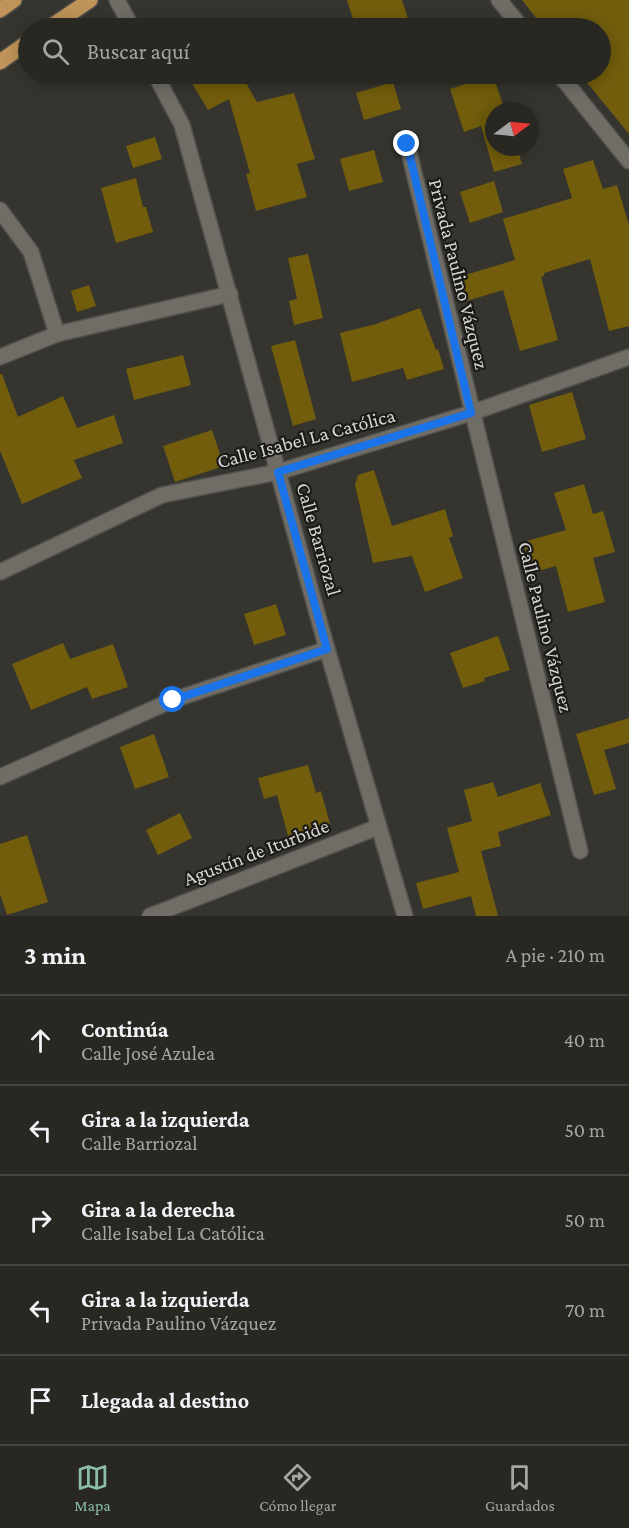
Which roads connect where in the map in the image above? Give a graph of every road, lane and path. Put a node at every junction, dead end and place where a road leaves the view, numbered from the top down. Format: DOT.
graph roads {
  1 [pos="14,0"];
  2 [pos="90,0"];
  3 [pos="117,0"];
  4 [pos="499,0"];
  5 [pos="0,10"];
  6 [pos="64,18"];
  7 [pos="127,18"];
  8 [pos="514,18"];
  9 [pos="18,49"];
  10 [pos="0,62"];
  11 [pos="160,84"];
  12 [pos="566,84"];
  13 [pos="407,144"];
  14 [pos="629,161"];
  15 [pos="0,210"];
  16 [pos="230,294"];
  17 [pos="57,334"];
  18 [pos="0,357"];
  19 [pos="629,357"];
  20 [pos="471,413"];
  21 [pos="278,472"];
  22 [pos="0,572"];
  23 [pos="327,649"];
  24 [pos="0,777"];
  25 [pos="378,827"];
  26 [pos="580,851"];
  27 [pos="150,916"];
  28 [pos="405,916"];
  1 -- 5 [label="main road"];
  2 -- 6 [label="main road"];
  3 -- 7 [label="street"];
  4 -- 8 [label="street"];
  9 -- 10 [label="main road"];
  11 -- 16 [label="street, Calle Barriozal"];
  12 -- 14 [label="street"];
  13 -- 20 [label="street, Privada Paulino Vázquez"];
  15 -- 17 [label="street"];
  16 -- 17 [label="street"];
  16 -- 21 [label="street, Calle Barriozal"];
  17 -- 18 [label="street"];
  19 -- 20 [label="street, Calle Isabel La Católica"];
  20 -- 21 [label="street, Calle Isabel La Católica"];
  20 -- 26 [label="street, Calle Paulino Vázquez"];
  21 -- 22 [label="street, Calle Isabel La Católica"];
  21 -- 23 [label="street, Calle Barriozal"];
  23 -- 24 [label="street"];
  23 -- 25 [label="street, Calle Barriozal"];
  25 -- 27 [label="street, Agustín de Iturbide"];
  25 -- 28 [label="street, Calle Barriozal"];
}
